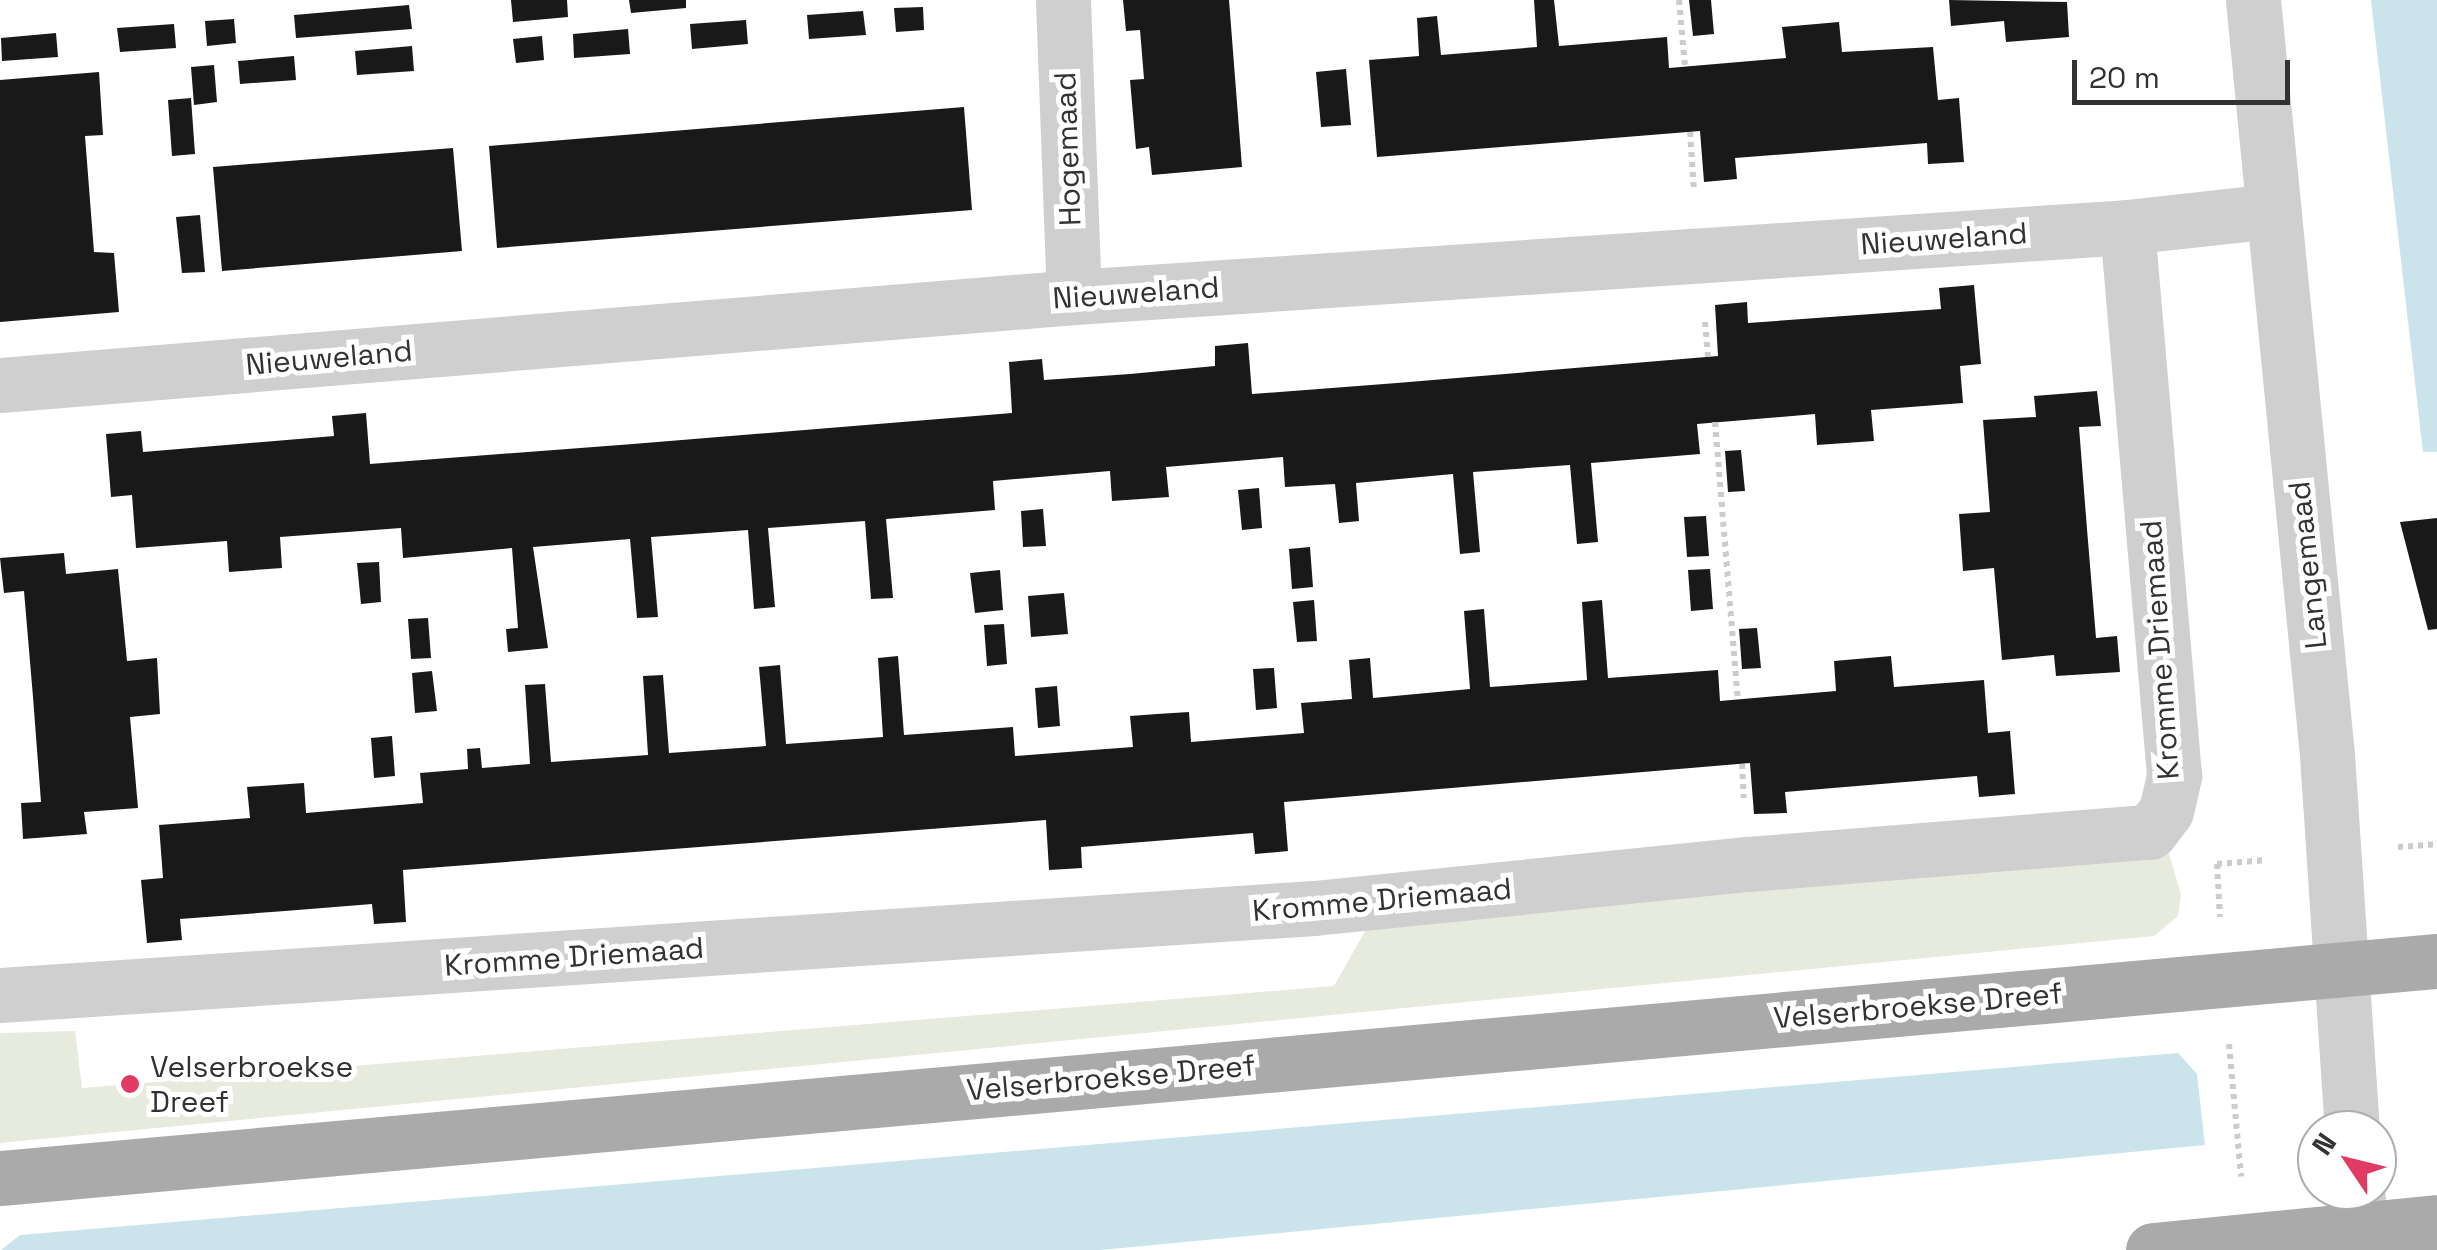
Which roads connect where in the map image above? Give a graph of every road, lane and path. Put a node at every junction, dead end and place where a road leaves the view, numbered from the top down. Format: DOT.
graph roads {
  1 [pos="1063,0"];
  2 [pos="1679,0"];
  3 [pos="2253,0"];
  4 [pos="1685,66"];
  5 [pos="2273,211"];
  6 [pos="2127,227"];
  7 [pos="1074,297"];
  8 [pos="0,385"];
  9 [pos="1715,422"];
  10 [pos="1738,700"];
  11 [pos="2217,864"];
  12 [pos="2437,961"];
  13 [pos="2336,971"];
  14 [pos="2223,978"];
  15 [pos="0,995"];
  16 [pos="2350,1110"];
  17 [pos="0,1178"];
  18 [pos="2360,1211"];
  19 [pos="2437,1222"];
  20 [pos="2247,1242"];
  21 [pos="2153,1250"];
  1 -- 7 [label="street, Hogemaad"];
  2 -- 4 [label="path"];
  3 -- 5 [label="street, Langemaad"];
  5 -- 6 [label="street, Nieuweland"];
  5 -- 13 [label="street, Langemaad"];
  6 -- 7 [label="street, Nieuweland"];
  6 -- 15 [label="street, Kromme Driemaad"];
  7 -- 8 [label="street, Nieuweland"];
  9 -- 10 [label="path"];
  11 -- 14 [label="path"];
  12 -- 13 [label="main road, Velserbroekse Dreef"];
  13 -- 14 [label="main road, Velserbroekse Dreef"];
  13 -- 16 [label="street, Langemaad"];
  14 -- 17 [label="main road, Velserbroekse Dreef"];
  14 -- 20 [label="path"];
  18 -- 19 [label="main road"];
  18 -- 20 [label="main road"];
  20 -- 21 [label="main road"];
}
